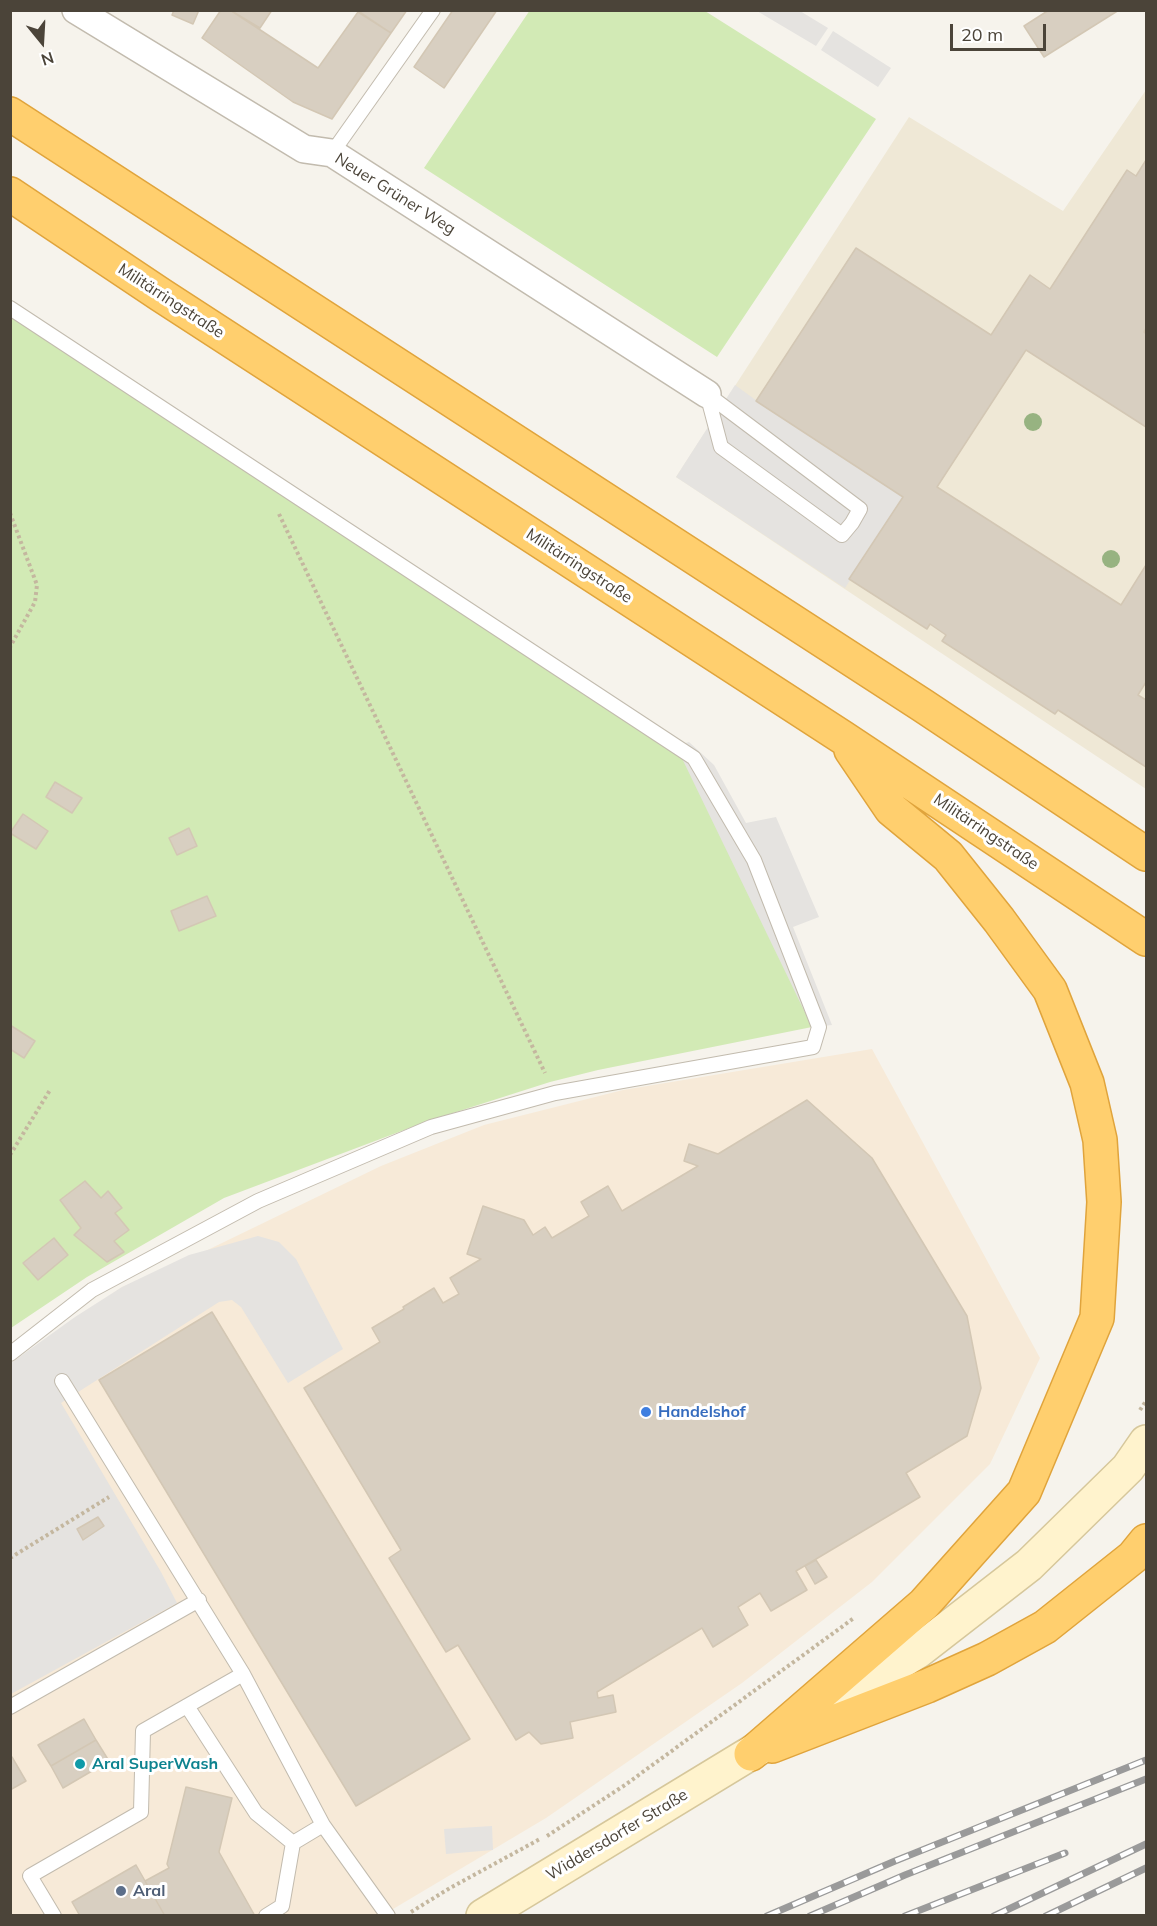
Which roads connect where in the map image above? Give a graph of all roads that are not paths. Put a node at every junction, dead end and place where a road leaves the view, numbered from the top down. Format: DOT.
graph roads {
  1 [pos="76,10"];
  2 [pos="433,10"];
  3 [pos="10,114"];
  4 [pos="332,153"];
  5 [pos="10,194"];
  6 [pos="10,308"];
  7 [pos="707,394"];
  8 [pos="842,736"];
  9 [pos="1146,854"];
  10 [pos="1146,939"];
  11 [pos="10,1354"];
  12 [pos="62,1381"];
  13 [pos="1146,1442"];
  14 [pos="1146,1541"];
  15 [pos="199,1600"];
  16 [pos="243,1674"];
  17 [pos="187,1706"];
  18 [pos="10,1707"];
  19 [pos="751,1754"];
  20 [pos="323,1826"];
  21 [pos="293,1843"];
  22 [pos="54,1916"];
  23 [pos="266,1916"];
  24 [pos="388,1916"];
  25 [pos="483,1916"];
  1 -- 4 [label="street, Neuer Grüner Weg"];
  2 -- 4 [label="lane"];
  3 -- 9 [label="highway"];
  4 -- 7 [label="street, Neuer Grüner Weg"];
  5 -- 8 [label="highway, Militärringstraße"];
  6 -- 11 [label="lane"];
  7 -- 7 [label="lane"];
  8 -- 10 [label="highway, Militärringstraße"];
  8 -- 19 [label="highway"];
  12 -- 15 [label="lane"];
  13 -- 19 [label="main road, Widdersdorfer Straße"];
  14 -- 19 [label="highway"];
  15 -- 16 [label="lane"];
  15 -- 18 [label="lane"];
  16 -- 17 [label="lane"];
  16 -- 20 [label="lane"];
  17 -- 21 [label="lane"];
  17 -- 22 [label="lane"];
  19 -- 25 [label="main road, Widdersdorfer Straße"];
  20 -- 21 [label="lane"];
  20 -- 24 [label="lane"];
  21 -- 23 [label="lane"];
}
